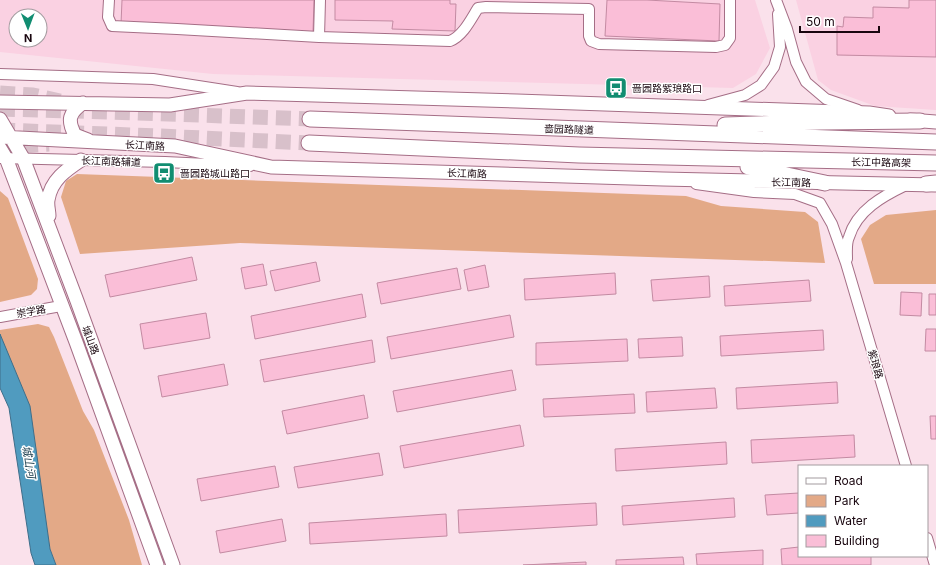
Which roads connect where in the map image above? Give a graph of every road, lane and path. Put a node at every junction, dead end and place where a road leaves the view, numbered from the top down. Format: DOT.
graph roads {
  1 [pos="109,0"];
  2 [pos="320,0"];
  3 [pos="730,0"];
  4 [pos="776,1"];
  5 [pos="589,5"];
  6 [pos="319,37"];
  7 [pos="0,74"];
  8 [pos="247,93"];
  9 [pos="0,102"];
  10 [pos="83,104"];
  11 [pos="696,108"];
  12 [pos="869,114"];
  13 [pos="0,119"];
  14 [pos="310,119"];
  15 [pos="920,121"];
  16 [pos="936,122"];
  17 [pos="421,123"];
  18 [pos="5,137"];
  19 [pos="96,142"];
  20 [pos="936,142"];
  21 [pos="309,143"];
  22 [pos="2,155"];
  23 [pos="579,155"];
  24 [pos="23,158"];
  25 [pos="81,160"];
  26 [pos="936,163"];
  27 [pos="271,167"];
  28 [pos="663,179"];
  29 [pos="825,183"];
  30 [pos="908,184"];
  31 [pos="933,184"];
  32 [pos="50,228"];
  33 [pos="846,263"];
  34 [pos="61,306"];
  35 [pos="2,316"];
  36 [pos="906,465"];
  37 [pos="928,541"];
  38 [pos="157,565"];
  39 [pos="173,565"];
  40 [pos="935,565"];
  1 -- 6 [label="street"];
  2 -- 6 [label="street"];
  3 -- 5 [label="street"];
  4 -- 11 [label="street"];
  4 -- 12 [label="street"];
  5 -- 6 [label="street"];
  7 -- 8 [label="street"];
  8 -- 10 [label="main road"];
  8 -- 11 [label="main road"];
  9 -- 10 [label="main road"];
  10 -- 19 [label="main road"];
  11 -- 12 [label="main road"];
  12 -- 15 [label="main road"];
  13 -- 18 [label="main road, 城山路"];
  14 -- 17 [label="highway, 啬园路隧道"];
  15 -- 16 [label="main road"];
  15 -- 17 [label="highway"];
  17 -- 20 [label="highway, 啬园路隧道"];
  18 -- 19 [label="main road, 长江南路"];
  18 -- 24 [label="main road, 城山路"];
  19 -- 27 [label="main road, 长江南路"];
  21 -- 23 [label="highway"];
  22 -- 24 [label="street, 长江南路辅道"];
  22 -- 34 [label="main road, 城山路"];
  23 -- 26 [label="highway, 长江中路高架"];
  23 -- 29 [label="highway"];
  24 -- 25 [label="street, 长江南路辅道"];
  24 -- 32 [label="main road, 城山路"];
  25 -- 27 [label="street, 长江南路辅道"];
  25 -- 32 [label="main road"];
  27 -- 28 [label="main road, 长江南路"];
  28 -- 29 [label="main road, 长江南路"];
  28 -- 33 [label="street, 紫琅路"];
  29 -- 30 [label="main road, 长江南路"];
  30 -- 31 [label="main road, 长江南路"];
  30 -- 33 [label="street"];
  32 -- 39 [label="main road, 城山路"];
  33 -- 36 [label="street, 紫琅路"];
  34 -- 35 [label="street, 崇学路"];
  34 -- 38 [label="main road, 城山路"];
  37 -- 40 [label="street"];
}
